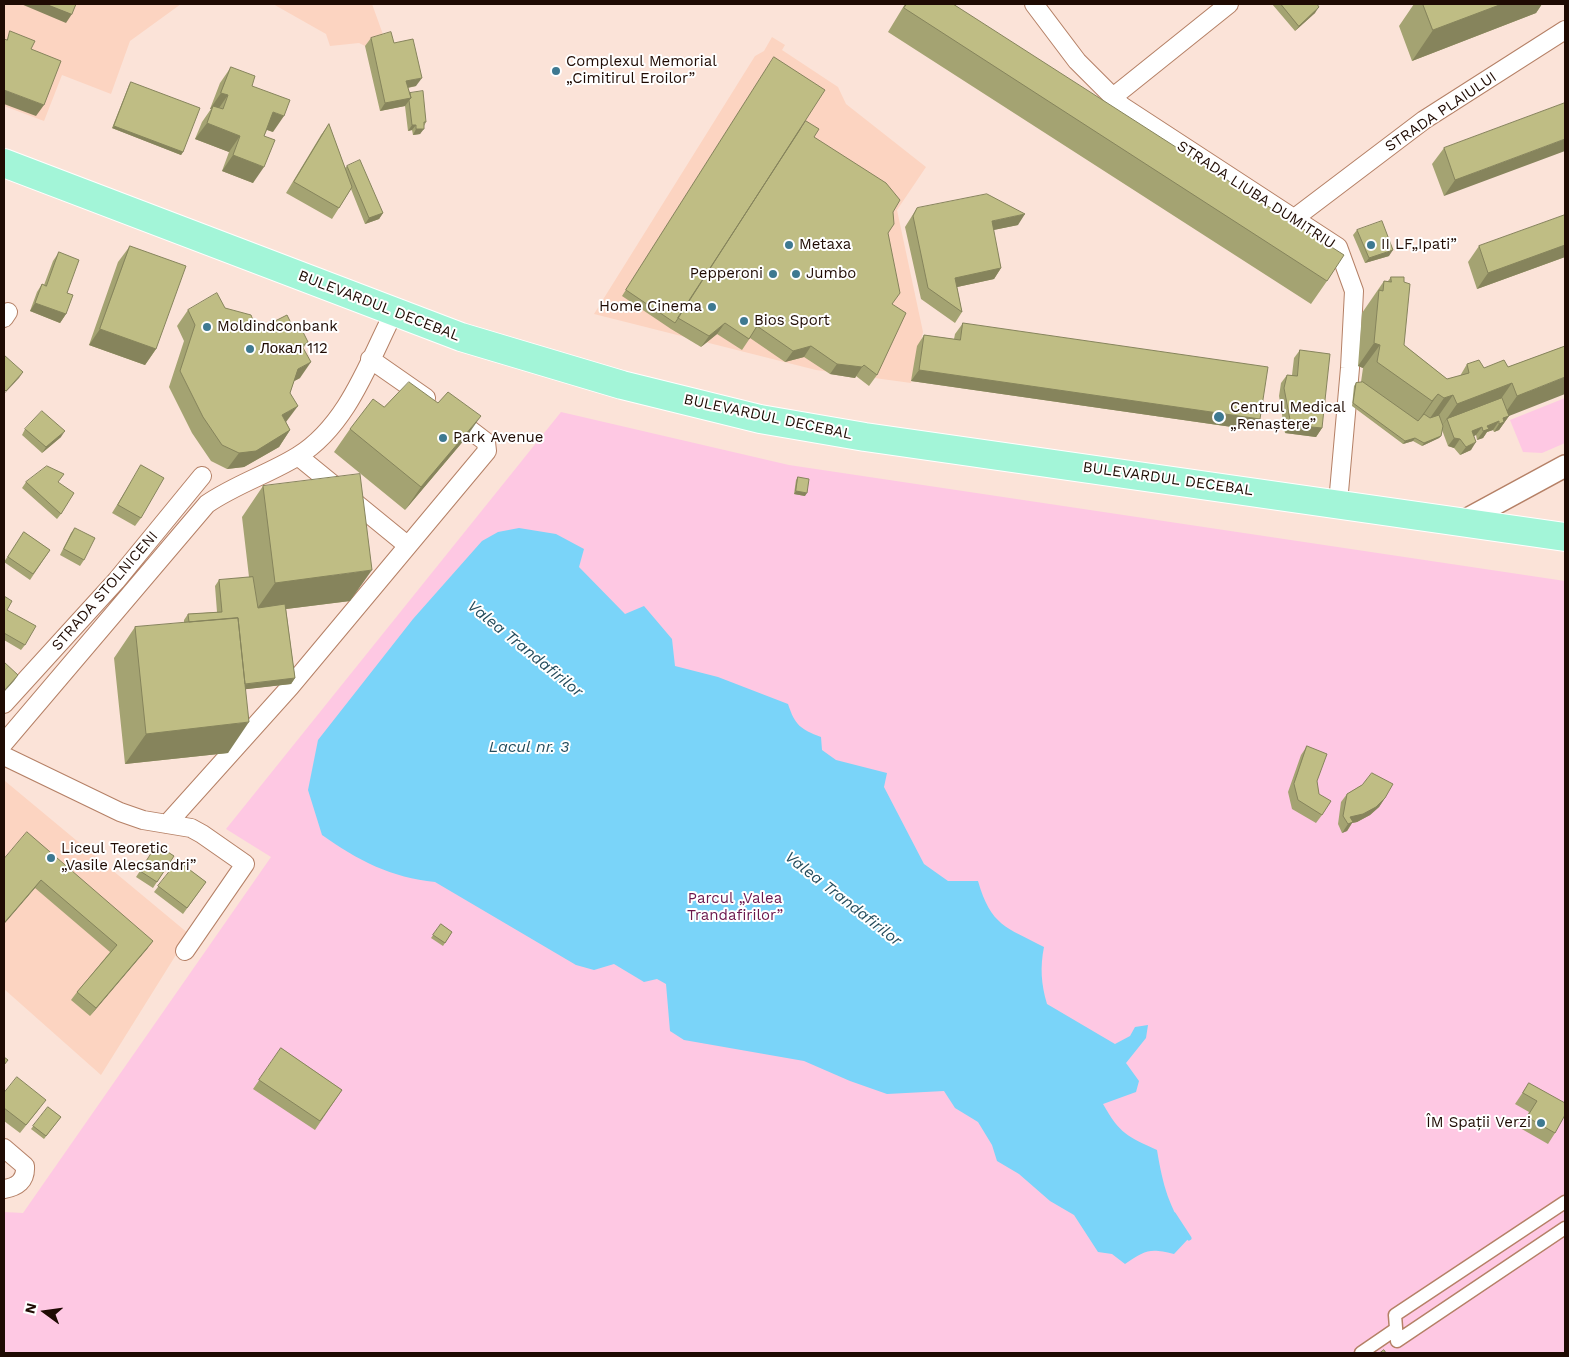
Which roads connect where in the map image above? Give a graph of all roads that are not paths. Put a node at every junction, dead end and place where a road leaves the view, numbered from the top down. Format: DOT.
graph roads {
  1 [pos="1034,4"];
  2 [pos="1230,4"];
  3 [pos="1565,30"];
  4 [pos="1112,97"];
  5 [pos="4,163"];
  6 [pos="1296,217"];
  7 [pos="394,312"];
  8 [pos="370,359"];
  9 [pos="298,456"];
  10 [pos="1565,466"];
  11 [pos="202,476"];
  12 [pos="1338,503"];
  13 [pos="1460,523"];
  14 [pos="1565,537"];
  15 [pos="407,545"];
  16 [pos="4,704"];
  17 [pos="4,744"];
  18 [pos="6,762"];
  19 [pos="167,824"];
  20 [pos="185,951"];
  21 [pos="4,1148"];
  22 [pos="4,1189"];
  23 [pos="1563,1208"];
  24 [pos="1565,1228"];
  25 [pos="1396,1329"];
  26 [pos="1360,1353"];
  1 -- 4 [label="street, STRADA LIUBA DUMITRIU"];
  2 -- 4 [label="street"];
  3 -- 6 [label="street, STRADA PLAIULUI"];
  4 -- 6 [label="street, STRADA LIUBA DUMITRIU"];
  5 -- 7 [label="main road, BULEVARDUL DECEBAL"];
  6 -- 12 [label="street, STRADA LIUBA DUMITRIU"];
  7 -- 8 [label="street"];
  7 -- 12 [label="main road, BULEVARDUL DECEBAL"];
  8 -- 9 [label="street"];
  8 -- 15 [label="street"];
  9 -- 15 [label="street"];
  9 -- 17 [label="street"];
  10 -- 13 [label="street"];
  11 -- 16 [label="street, STRADA STOLNICENI"];
  12 -- 13 [label="main road, BULEVARDUL DECEBAL"];
  13 -- 14 [label="main road, BULEVARDUL DECEBAL"];
  15 -- 19 [label="street"];
  18 -- 19 [label="street"];
  19 -- 20 [label="street"];
  21 -- 22 [label="street"];
  23 -- 25 [label="street"];
  24 -- 25 [label="street"];
  25 -- 26 [label="street"];
}
